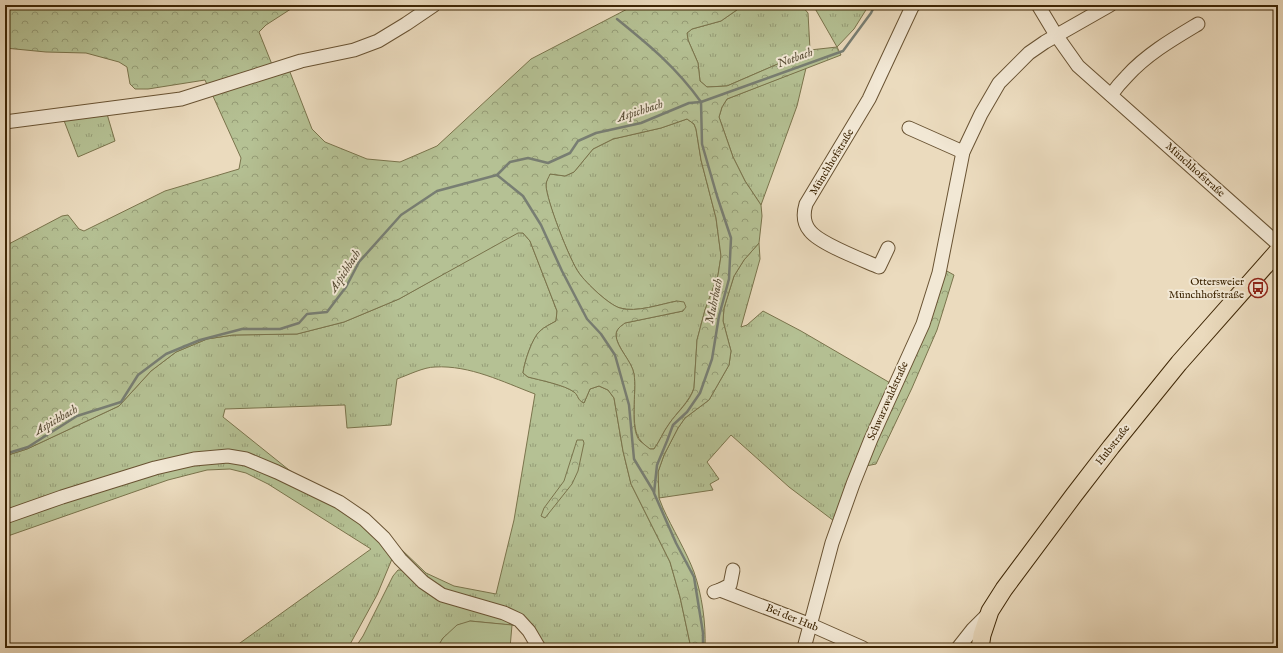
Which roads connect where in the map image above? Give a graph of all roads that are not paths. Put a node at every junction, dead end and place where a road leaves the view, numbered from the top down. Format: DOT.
graph roads {
  1 [pos="434,5"];
  2 [pos="914,5"];
  3 [pos="1038,5"];
  4 [pos="1110,5"];
  5 [pos="1198,24"];
  6 [pos="1056,36"];
  7 [pos="1111,95"];
  8 [pos="5,122"];
  9 [pos="909,128"];
  10 [pos="963,152"];
  11 [pos="1278,244"];
  12 [pos="888,248"];
  13 [pos="1278,251"];
  14 [pos="5,517"];
  15 [pos="733,570"];
  16 [pos="990,611"];
  17 [pos="811,625"];
  18 [pos="539,648"];
  19 [pos="804,648"];
  20 [pos="863,648"];
  21 [pos="958,648"];
  22 [pos="980,648"];
  1 -- 8 [label="street"];
  2 -- 12 [label="street, Münchhofstraße"];
  3 -- 6 [label="street, Münchhofstraße"];
  4 -- 6 [label="street, Schwarzwaldstraße"];
  5 -- 7 [label="street"];
  6 -- 7 [label="street, Münchhofstraße"];
  6 -- 10 [label="street, Schwarzwaldstraße"];
  7 -- 11 [label="street, Münchhofstraße"];
  9 -- 10 [label="street"];
  10 -- 17 [label="street, Schwarzwaldstraße"];
  13 -- 16 [label="main road, Hubstraße"];
  14 -- 18 [label="street"];
  15 -- 17 [label="street, Bei der Hub"];
  16 -- 21 [label="street, Hubstraße"];
  16 -- 22 [label="main road"];
  17 -- 19 [label="street, Schwarzwaldstraße"];
  17 -- 20 [label="street, Bei der Hub"];
}
